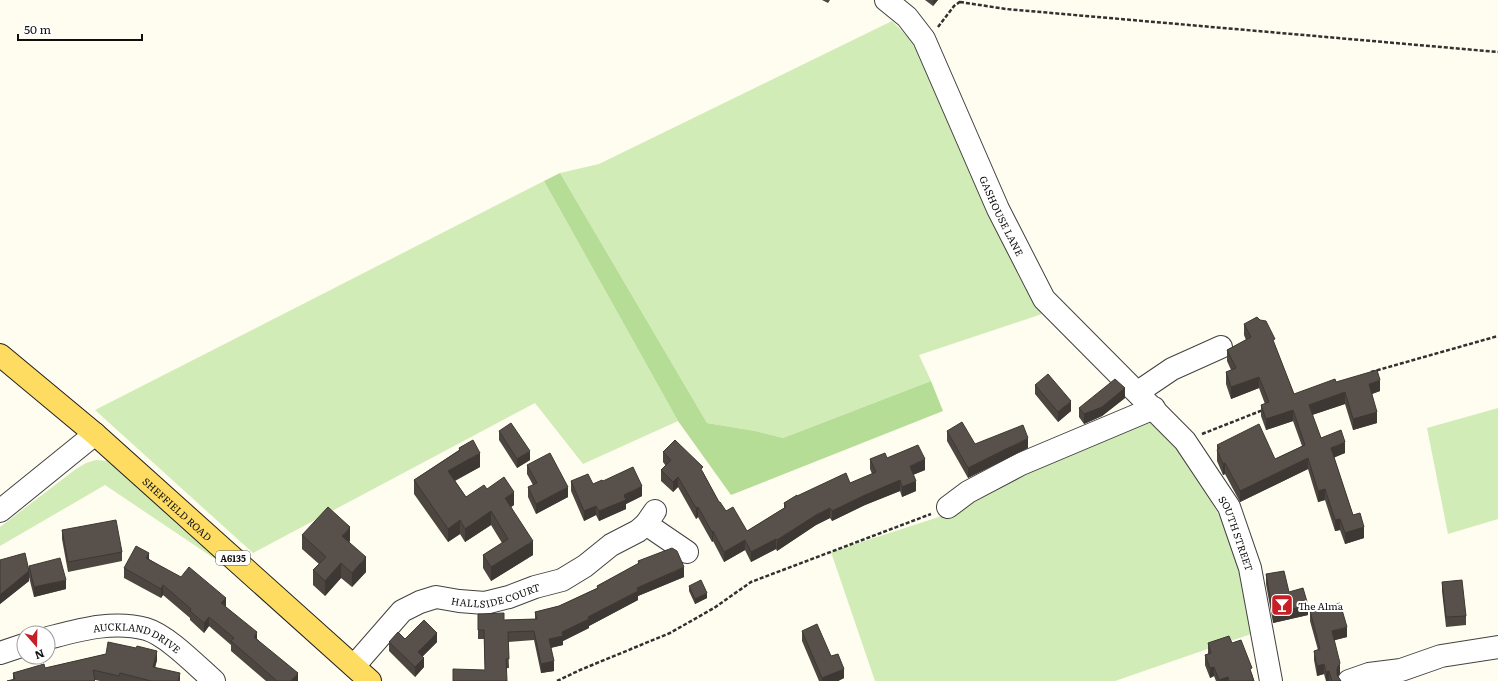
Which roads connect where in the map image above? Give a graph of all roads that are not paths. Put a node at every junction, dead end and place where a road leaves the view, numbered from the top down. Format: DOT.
graph roads {
  1 [pos="886,0"];
  2 [pos="1221,347"];
  3 [pos="0,355"];
  4 [pos="1138,392"];
  5 [pos="1154,408"];
  6 [pos="95,434"];
  7 [pos="948,507"];
  8 [pos="0,511"];
  9 [pos="687,552"];
  10 [pos="56,636"];
  11 [pos="1498,647"];
  12 [pos="16,648"];
  13 [pos="0,653"];
  14 [pos="354,666"];
  15 [pos="214,681"];
  16 [pos="370,681"];
  17 [pos="1271,681"];
  18 [pos="1349,681"];
  1 -- 4 [label="street, GASHOUSE LANE"];
  2 -- 4 [label="street"];
  3 -- 6 [label="main road, SHEFFIELD ROAD / A6135"];
  4 -- 5 [label="street, GASHOUSE LANE"];
  5 -- 7 [label="street"];
  5 -- 17 [label="street, SOUTH STREET"];
  6 -- 8 [label="street"];
  6 -- 14 [label="main road, SHEFFIELD ROAD / A6135"];
  9 -- 14 [label="street, HALLSIDE COURT"];
  10 -- 15 [label="street, AUCKLAND DRIVE"];
  11 -- 18 [label="street"];
  12 -- 13 [label="street"];
  14 -- 16 [label="main road, SHEFFIELD ROAD / A6135"];
}
